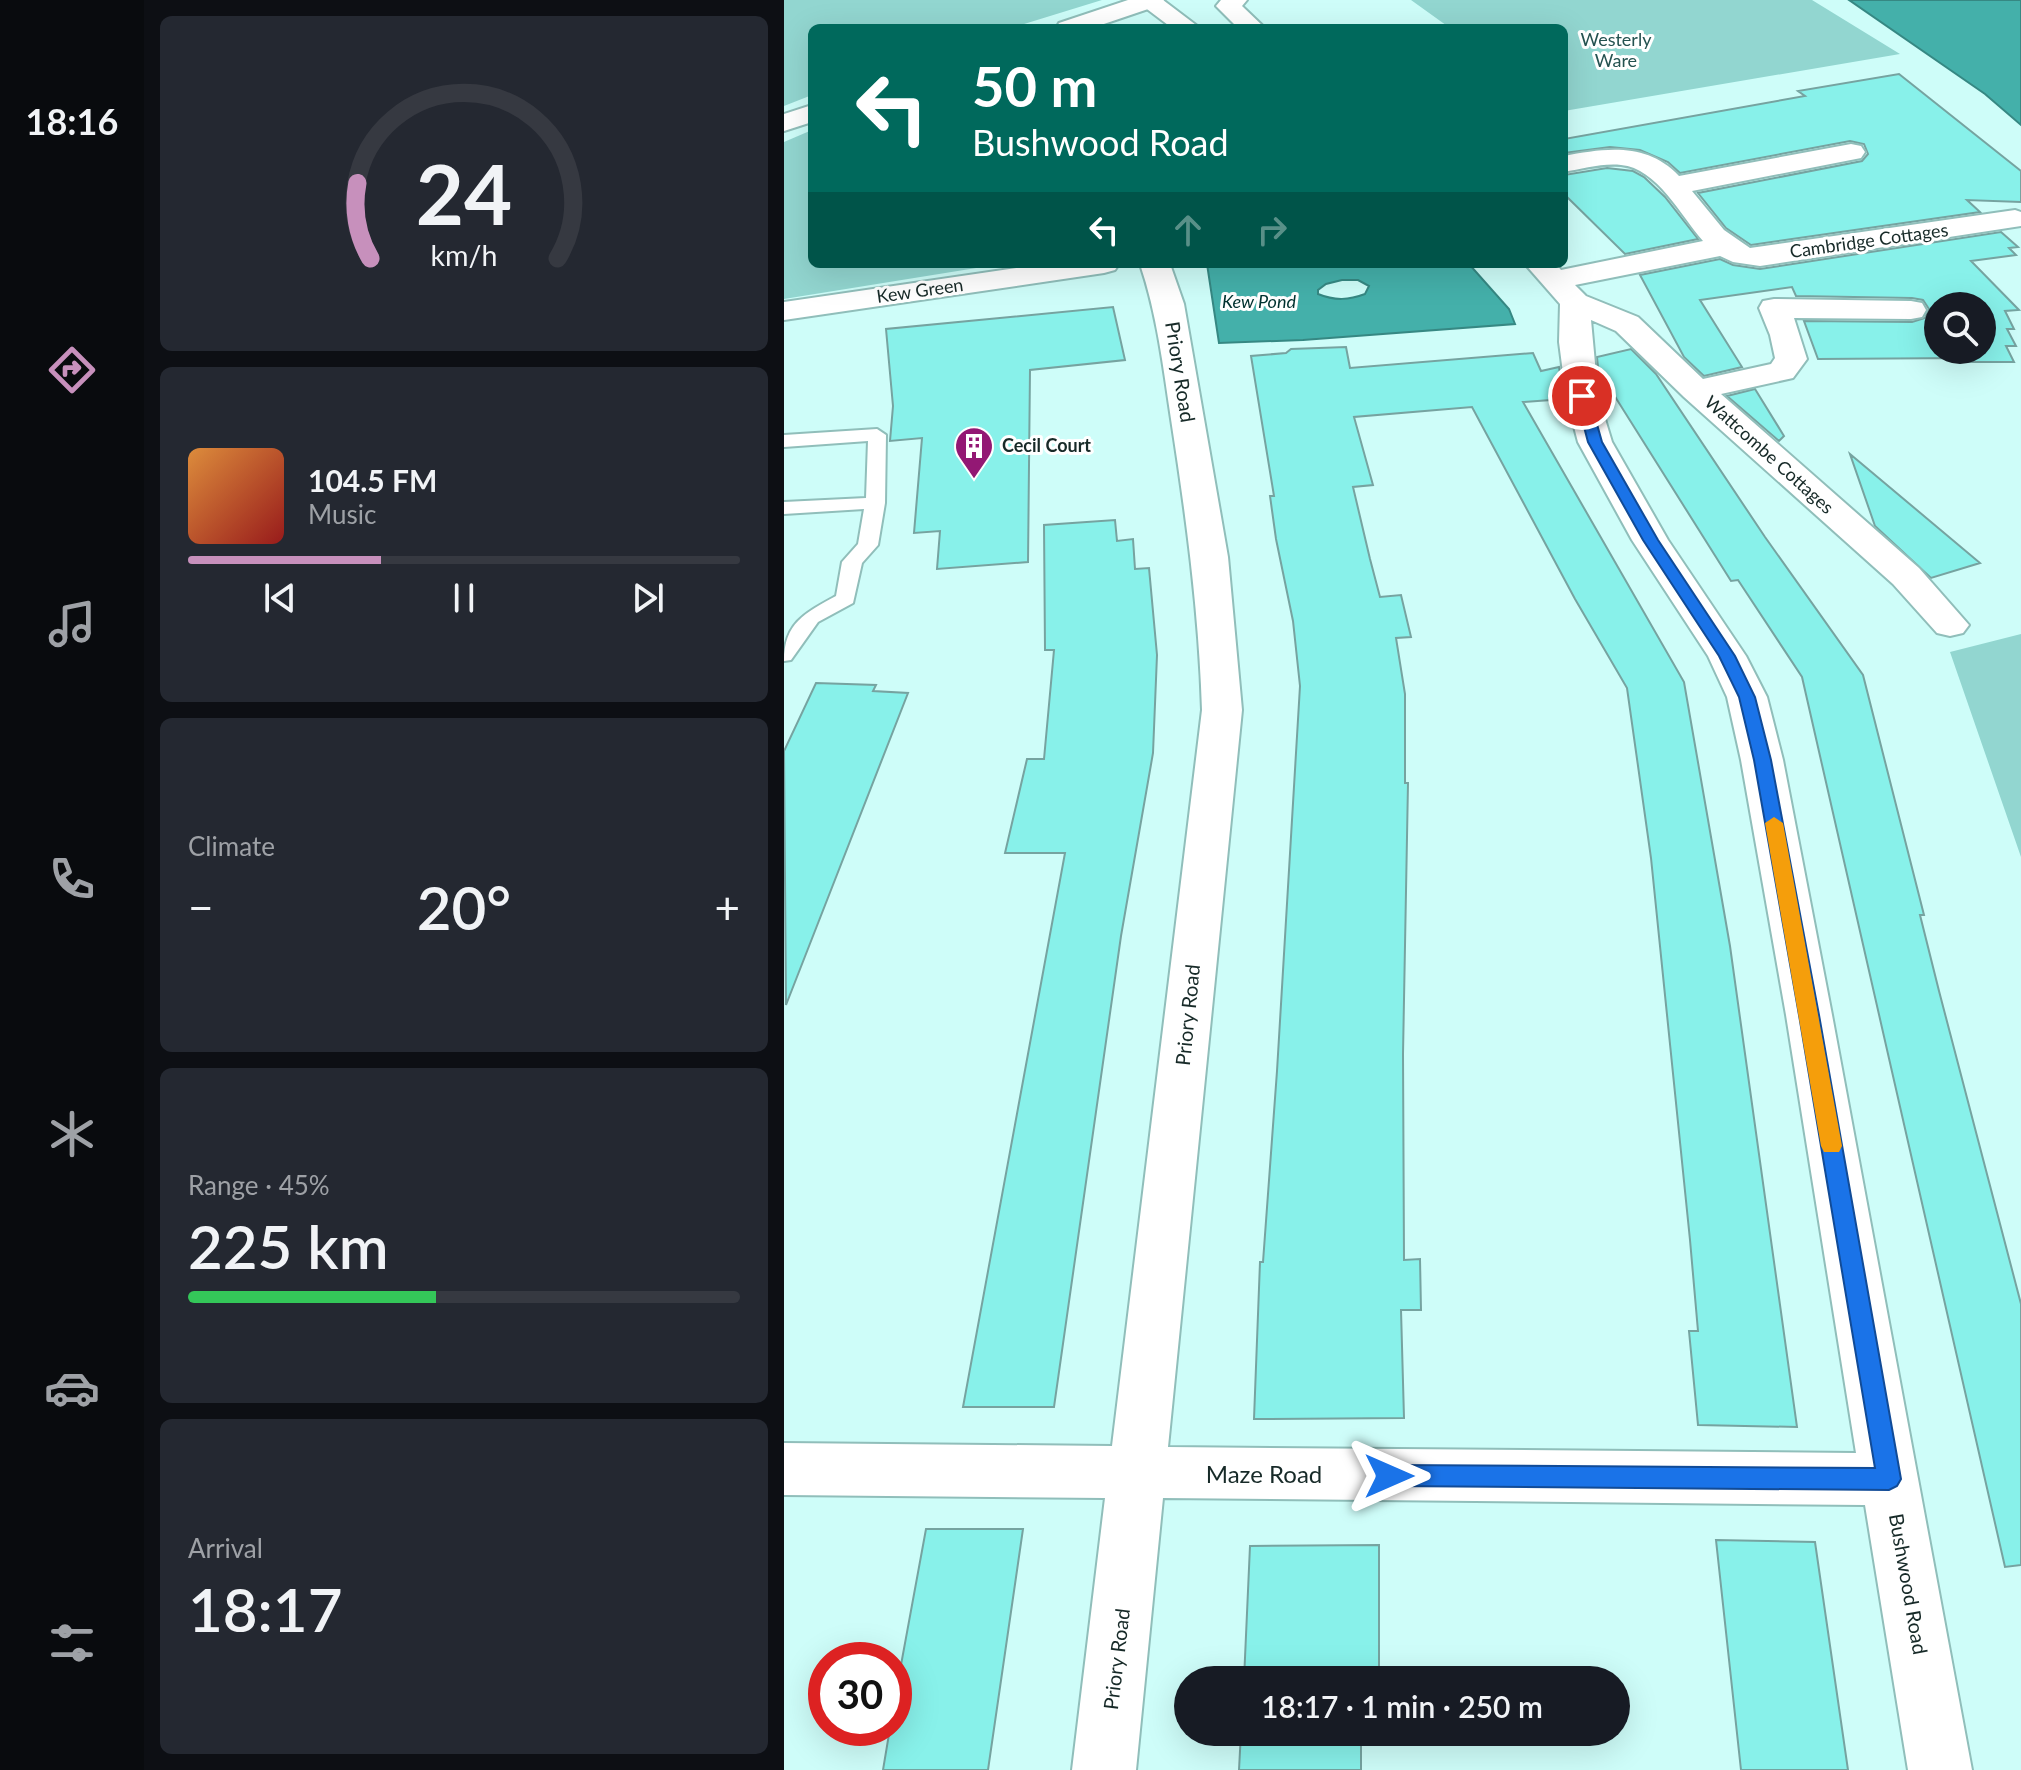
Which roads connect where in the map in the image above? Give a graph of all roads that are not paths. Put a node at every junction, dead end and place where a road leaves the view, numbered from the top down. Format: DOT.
graph roads {
  1 [pos="1149,0"];
  2 [pos="1235,0"];
  3 [pos="1080,24"];
  4 [pos="1182,24"];
  5 [pos="1248,24"];
  6 [pos="808,114"];
  7 [pos="784,123"];
  8 [pos="1851,152"];
  9 [pos="1568,162"];
  10 [pos="1672,186"];
  11 [pos="2015,219"];
  12 [pos="1724,246"];
  13 [pos="1077,268"];
  14 [pos="1156,268"];
  15 [pos="1557,282"];
  16 [pos="1911,310"];
  17 [pos="784,311"];
  18 [pos="1696,390"];
  19 [pos="784,441"];
  20 [pos="875,503"];
  21 [pos="784,508"];
  22 [pos="1950,625"];
  23 [pos="784,655"];
  24 [pos="784,1469"];
  25 [pos="1139,1474"];
  26 [pos="1889,1479"];
  27 [pos="1104,1770"];
  28 [pos="1940,1770"];
  1 -- 3 [label="main road"];
  1 -- 4 [label="main road"];
  2 -- 5 [label="main road"];
  6 -- 7 [label="main road"];
  8 -- 10 [label="main road"];
  9 -- 10 [label="main road"];
  10 -- 12 [label="main road"];
  11 -- 12 [label="main road, Cambridge Cottages"];
  12 -- 15 [label="main road, Cambridge Cottages"];
  13 -- 17 [label="main road, Kew Green"];
  14 -- 25 [label="main road, Priory Road"];
  15 -- 18 [label="main road, Wattcombe Cottages"];
  15 -- 26 [label="main road, Bushwood Road"];
  16 -- 18 [label="main road"];
  18 -- 22 [label="main road, Wattcombe Cottages"];
  19 -- 20 [label="lane"];
  20 -- 21 [label="lane"];
  20 -- 23 [label="lane"];
  24 -- 25 [label="main road, Maze Road"];
  25 -- 26 [label="main road, Maze Road"];
  25 -- 27 [label="main road, Priory Road"];
  26 -- 28 [label="main road, Bushwood Road"];
}
